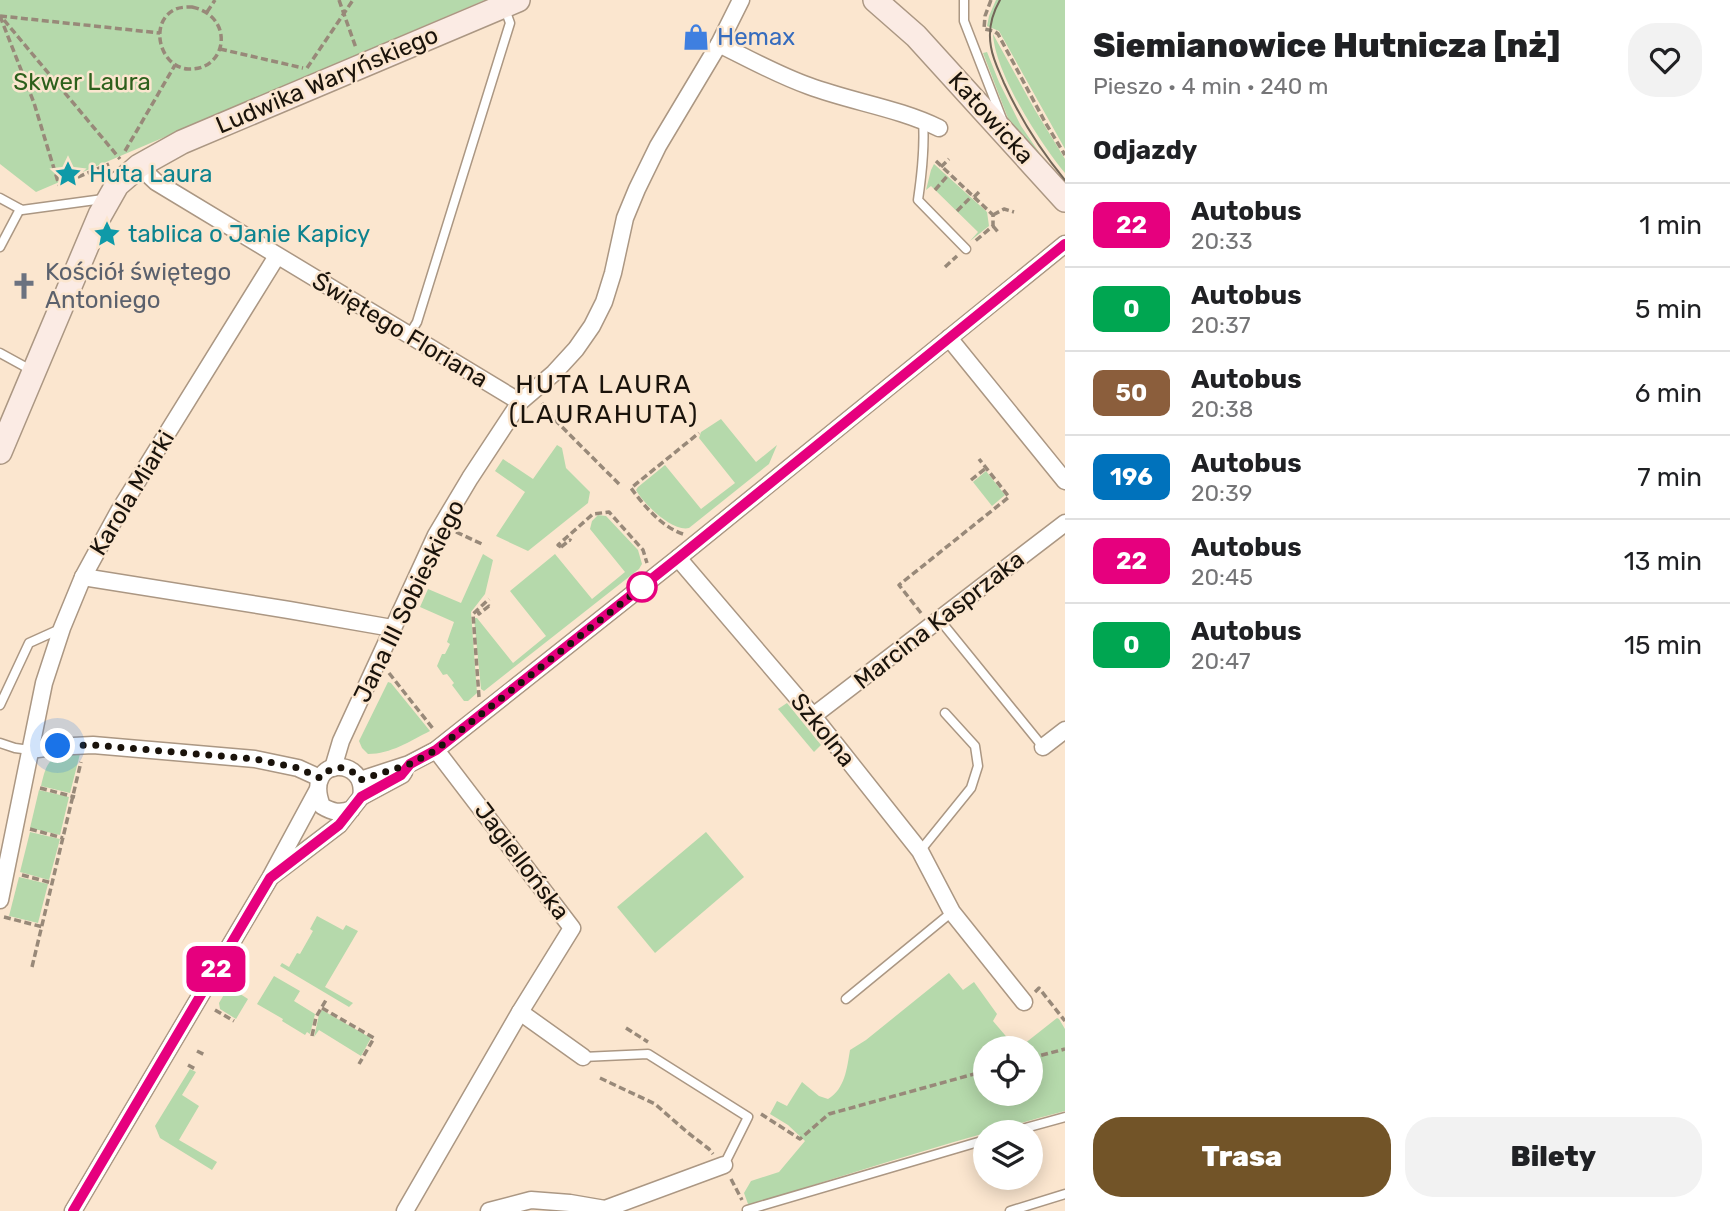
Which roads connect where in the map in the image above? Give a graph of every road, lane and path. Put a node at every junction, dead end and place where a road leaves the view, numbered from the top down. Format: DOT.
graph roads {
  1 [pos="215,0"];
  2 [pos="339,0"];
  3 [pos="353,0"];
  4 [pos="741,0"];
  5 [pos="754,0"];
  6 [pos="875,0"];
  7 [pos="890,0"];
  8 [pos="964,0"];
  9 [pos="992,0"];
  10 [pos="511,3"];
  11 [pos="207,12"];
  12 [pos="344,12"];
  13 [pos="0,16"];
  14 [pos="160,33"];
  15 [pos="916,36"];
  16 [pos="719,44"];
  17 [pos="220,49"];
  18 [pos="359,58"];
  19 [pos="175,65"];
  20 [pos="922,120"];
  21 [pos="939,128"];
  22 [pos="1011,140"];
  23 [pos="924,150"];
  24 [pos="1065,155"];
  25 [pos="949,159"];
  26 [pos="130,162"];
  27 [pos="941,167"];
  28 [pos="949,174"];
  29 [pos="935,190"];
  30 [pos="981,190"];
  31 [pos="973,196"];
  32 [pos="0,198"];
  33 [pos="109,198"];
  34 [pos="1065,200"];
  35 [pos="20,209"];
  36 [pos="957,212"];
  37 [pos="1014,212"];
  38 [pos="993,215"];
  39 [pos="993,226"];
  40 [pos="998,232"];
  41 [pos="1065,244"];
  42 [pos="0,247"];
  43 [pos="966,249"];
  44 [pos="277,256"];
  45 [pos="945,267"];
  46 [pos="409,335"];
  47 [pos="949,338"];
  48 [pos="0,353"];
  49 [pos="34,371"];
  50 [pos="541,401"];
  51 [pos="520,402"];
  52 [pos="699,433"];
  53 [pos="0,452"];
  54 [pos="680,453"];
  55 [pos="669,458"];
  56 [pos="979,459"];
  57 [pos="986,468"];
  58 [pos="971,480"];
  59 [pos="1065,481"];
  60 [pos="621,486"];
  61 [pos="443,523"];
  62 [pos="1065,523"];
  63 [pos="685,534"];
  64 [pos="570,541"];
  65 [pos="482,544"];
  66 [pos="678,558"];
  67 [pos="648,565"];
  68 [pos="83,577"];
  69 [pos="489,599"];
  70 [pos="490,607"];
  71 [pos="477,610"];
  72 [pos="921,613"];
  73 [pos="939,619"];
  74 [pos="62,628"];
  75 [pos="393,628"];
  76 [pos="387,671"];
  77 [pos="479,699"];
  78 [pos="0,705"];
  79 [pos="945,713"];
  80 [pos="813,716"];
  81 [pos="435,730"];
  82 [pos="1065,730"];
  83 [pos="0,743"];
  84 [pos="1043,747"];
  85 [pos="30,750"];
  86 [pos="436,750"];
  87 [pos="85,754"];
  88 [pos="410,764"];
  89 [pos="333,768"];
  90 [pos="360,780"];
  91 [pos="318,785"];
  92 [pos="38,787"];
  93 [pos="73,796"];
  94 [pos="357,803"];
  95 [pos="28,828"];
  96 [pos="64,839"];
  97 [pos="920,851"];
  98 [pos="16,874"];
  99 [pos="270,878"];
  100 [pos="53,883"];
  101 [pos="0,900"];
  102 [pos="952,912"];
  103 [pos="5,918"];
  104 [pos="42,927"];
  105 [pos="32,967"];
  106 [pos="846,999"];
  107 [pos="326,1000"];
  108 [pos="1024,1002"];
  109 [pos="322,1008"];
  110 [pos="215,1010"];
  111 [pos="520,1012"];
  112 [pos="234,1021"];
  113 [pos="1065,1021"];
  114 [pos="312,1036"];
  115 [pos="1065,1049"];
  116 [pos="197,1051"];
  117 [pos="205,1055"];
  118 [pos="1043,1055"];
  119 [pos="583,1057"];
  120 [pos="359,1064"];
  121 [pos="188,1065"];
  122 [pos="197,1070"];
  123 [pos="973,1073"];
  124 [pos="600,1078"];
  125 [pos="1065,1116"];
  126 [pos="1043,1123"];
  127 [pos="800,1139"];
  128 [pos="973,1144"];
  129 [pos="722,1166"];
  130 [pos="1065,1194"];
  131 [pos="747,1210"];
  132 [pos="73,1211"];
  133 [pos="405,1211"];
  134 [pos="489,1211"];
  135 [pos="1010,1211"];
  1 -- 11 [label="path"];
  2 -- 12 [label="path"];
  3 -- 12 [label="path"];
  4 -- 16 [label="street, Jana III Sobieskiego"];
  5 -- 16 [label="street, Jana III Sobieskiego"];
  6 -- 15 [label="street, Katowicka"];
  7 -- 15 [label="street, Katowicka"];
  8 -- 22 [label="lane"];
  9 -- 24 [label="path"];
  10 -- 26 [label="street, Ludwika Waryńskiego"];
  10 -- 46 [label="lane"];
  11 -- 14 [label="path"];
  11 -- 17 [label="path"];
  12 -- 17 [label="path"];
  12 -- 18 [label="path"];
  13 -- 14 [label="path"];
  14 -- 19 [label="path"];
  15 -- 22 [label="street, Katowicka"];
  16 -- 20 [label="street"];
  16 -- 51 [label="street, Jana III Sobieskiego"];
  17 -- 19 [label="path"];
  19 -- 26 [label="path"];
  20 -- 21 [label="street"];
  20 -- 23 [label="lane"];
  22 -- 34 [label="street, Katowicka"];
  23 -- 27 [label="path"];
  23 -- 43 [label="lane"];
  25 -- 27 [label="path"];
  26 -- 26 [label="path"];
  26 -- 33 [label="street, Ludwika Waryńskiego"];
  26 -- 44 [label="street, Świętego Floriana"];
  27 -- 28 [label="path"];
  28 -- 29 [label="path"];
  28 -- 31 [label="path"];
  30 -- 31 [label="path"];
  31 -- 36 [label="path"];
  31 -- 38 [label="path"];
  32 -- 35 [label="lane"];
  33 -- 35 [label="lane"];
  33 -- 49 [label="street, Ludwika Waryńskiego"];
  35 -- 42 [label="lane"];
  37 -- 38 [label="path"];
  38 -- 39 [label="path"];
  39 -- 40 [label="path"];
  39 -- 43 [label="path"];
  41 -- 47 [label="street"];
  43 -- 45 [label="path"];
  44 -- 46 [label="street, Świętego Floriana"];
  44 -- 68 [label="street, Karola Miarki"];
  46 -- 51 [label="street, Świętego Floriana"];
  47 -- 59 [label="street"];
  47 -- 66 [label="street"];
  48 -- 49 [label="lane"];
  49 -- 53 [label="street, Ludwika Waryńskiego"];
  50 -- 60 [label="path"];
  51 -- 61 [label="street, Jana III Sobieskiego"];
  52 -- 55 [label="path"];
  54 -- 55 [label="path"];
  55 -- 63 [label="path"];
  56 -- 57 [label="path"];
  57 -- 58 [label="path"];
  57 -- 72 [label="path"];
  61 -- 65 [label="path"];
  61 -- 75 [label="street, Jana III Sobieskiego"];
  62 -- 73 [label="street, Marcina Kasprzaka"];
  64 -- 67 [label="path"];
  66 -- 80 [label="street, Szkolna"];
  66 -- 86 [label="street"];
  68 -- 74 [label="street, Karola Miarki"];
  68 -- 75 [label="street"];
  69 -- 71 [label="path"];
  70 -- 71 [label="path"];
  71 -- 77 [label="path"];
  73 -- 80 [label="street, Marcina Kasprzaka"];
  73 -- 84 [label="lane"];
  74 -- 78 [label="lane"];
  74 -- 85 [label="street, Karola Miarki"];
  75 -- 89 [label="street, Jana III Sobieskiego"];
  76 -- 81 [label="path"];
  79 -- 97 [label="lane"];
  80 -- 97 [label="street, Szkolna"];
  82 -- 84 [label="street"];
  83 -- 85 [label="lane"];
  85 -- 91 [label="street"];
  85 -- 101 [label="street, Karola Miarki"];
  86 -- 88 [label="street"];
  86 -- 111 [label="street, Jagiellońska"];
  87 -- 93 [label="path"];
  88 -- 90 [label="street"];
  88 -- 94 [label="street"];
  89 -- 90 [label="street"];
  89 -- 91 [label="street"];
  90 -- 94 [label="street"];
  91 -- 94 [label="street"];
  91 -- 99 [label="street"];
  92 -- 93 [label="path"];
  93 -- 96 [label="path"];
  94 -- 99 [label="street"];
  95 -- 96 [label="path"];
  96 -- 100 [label="path"];
  97 -- 102 [label="street, Szkolna"];
  98 -- 100 [label="path"];
  99 -- 132 [label="street"];
  100 -- 104 [label="path"];
  102 -- 106 [label="lane"];
  102 -- 108 [label="street, Szkolna"];
  103 -- 104 [label="path"];
  104 -- 105 [label="path"];
  107 -- 109 [label="path"];
  108 -- 113 [label="path"];
  109 -- 114 [label="path"];
  109 -- 120 [label="path"];
  110 -- 112 [label="path"];
  111 -- 119 [label="street"];
  111 -- 133 [label="street, Jagiellońska"];
  115 -- 118 [label="path"];
  116 -- 117 [label="path"];
  119 -- 129 [label="lane"];
  121 -- 122 [label="path"];
  123 -- 127 [label="path"];
  124 -- 129 [label="path"];
  125 -- 126 [label="lane"];
  128 -- 131 [label="lane"];
  129 -- 131 [label="path"];
  129 -- 134 [label="street"];
  130 -- 135 [label="lane"];
}
